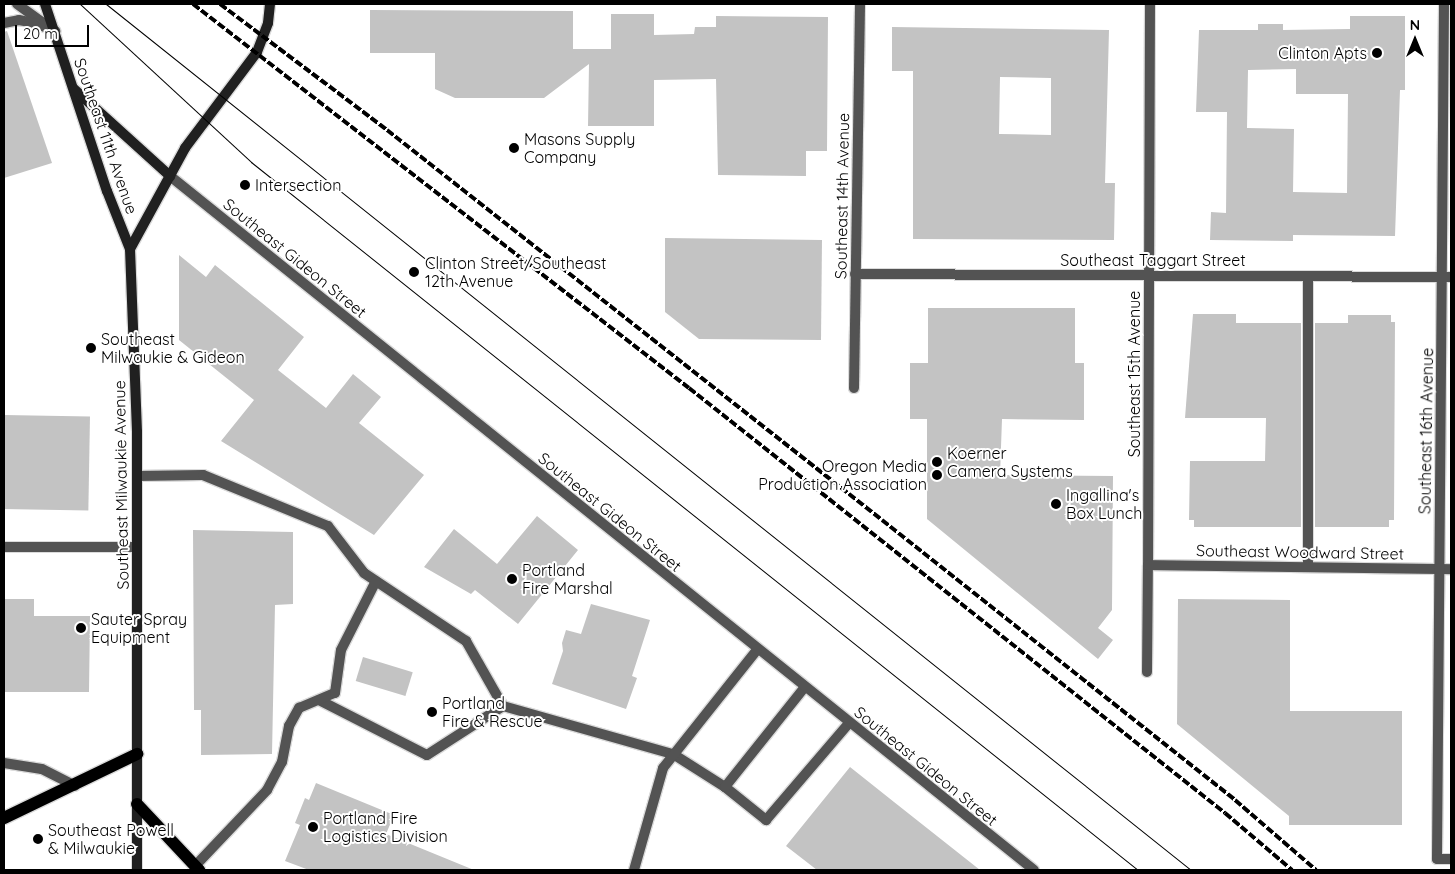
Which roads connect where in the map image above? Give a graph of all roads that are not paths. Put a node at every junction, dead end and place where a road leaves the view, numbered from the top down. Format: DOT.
graph roads {
  1 [pos="17,4"];
  2 [pos="45,4"];
  3 [pos="270,4"];
  4 [pos="860,4"];
  5 [pos="1150,4"];
  6 [pos="1444,4"];
  7 [pos="4,23"];
  8 [pos="55,32"];
  9 [pos="73,88"];
  10 [pos="170,176"];
  11 [pos="130,249"];
  12 [pos="855,274"];
  13 [pos="1149,275"];
  14 [pos="1308,276"];
  15 [pos="1448,277"];
  16 [pos="854,388"];
  17 [pos="137,476"];
  18 [pos="4,546"];
  19 [pos="137,547"];
  20 [pos="1148,565"];
  21 [pos="1308,567"];
  22 [pos="1439,569"];
  23 [pos="1451,569"];
  24 [pos="376,581"];
  25 [pos="757,650"];
  26 [pos="1147,672"];
  27 [pos="804,688"];
  28 [pos="319,700"];
  29 [pos="503,706"];
  30 [pos="849,723"];
  31 [pos="137,754"];
  32 [pos="673,754"];
  33 [pos="4,764"];
  34 [pos="75,786"];
  35 [pos="725,787"];
  36 [pos="137,804"];
  37 [pos="4,818"];
  38 [pos="1451,859"];
  39 [pos="197,868"];
  40 [pos="137,870"];
  41 [pos="634,870"];
  42 [pos="1034,870"];
  1 -- 8 [label="street"];
  2 -- 8 [label="main road, Southeast 11th Avenue"];
  3 -- 10 [label="main road"];
  4 -- 12 [label="street, Southeast 14th Avenue"];
  5 -- 13 [label="street, Southeast 15th Avenue"];
  6 -- 15 [label="street, Southeast 16th Avenue"];
  7 -- 8 [label="street"];
  8 -- 9 [label="main road, Southeast 11th Avenue"];
  9 -- 10 [label="main road"];
  9 -- 11 [label="main road, Southeast 11th Avenue"];
  10 -- 11 [label="main road"];
  10 -- 25 [label="street, Southeast Gideon Street"];
  11 -- 17 [label="main road, Southeast Milwaukie Avenue"];
  12 -- 13 [label="street, Southeast Taggart Street"];
  12 -- 16 [label="street, Southeast 14th Avenue"];
  13 -- 14 [label="street, Southeast Taggart Street"];
  13 -- 20 [label="street, Southeast 15th Avenue"];
  14 -- 15 [label="street, Southeast Taggart Street"];
  14 -- 21 [label="street"];
  15 -- 22 [label="street, Southeast 16th Avenue"];
  17 -- 19 [label="main road, Southeast Milwaukie Avenue"];
  17 -- 24 [label="street"];
  18 -- 19 [label="street"];
  19 -- 31 [label="main road, Southeast Milwaukie Avenue"];
  20 -- 21 [label="street, Southeast Woodward Street"];
  20 -- 26 [label="street, Southeast 15th Avenue"];
  21 -- 22 [label="street, Southeast Woodward Street"];
  22 -- 23 [label="street, Southeast Woodward Street"];
  22 -- 38 [label="street, Southeast 16th Avenue"];
  24 -- 28 [label="street"];
  24 -- 29 [label="street"];
  25 -- 27 [label="street, Southeast Gideon Street"];
  25 -- 32 [label="street"];
  27 -- 30 [label="street, Southeast Gideon Street"];
  27 -- 35 [label="street"];
  28 -- 29 [label="street"];
  28 -- 39 [label="street"];
  29 -- 32 [label="street"];
  30 -- 35 [label="street"];
  30 -- 42 [label="street, Southeast Gideon Street"];
  31 -- 34 [label="main road"];
  31 -- 36 [label="main road, Southeast Milwaukie Avenue"];
  32 -- 35 [label="street"];
  32 -- 41 [label="street"];
  33 -- 34 [label="street"];
  34 -- 37 [label="main road"];
  36 -- 39 [label="main road"];
  36 -- 40 [label="main road, Southeast Milwaukie Avenue"];
}
